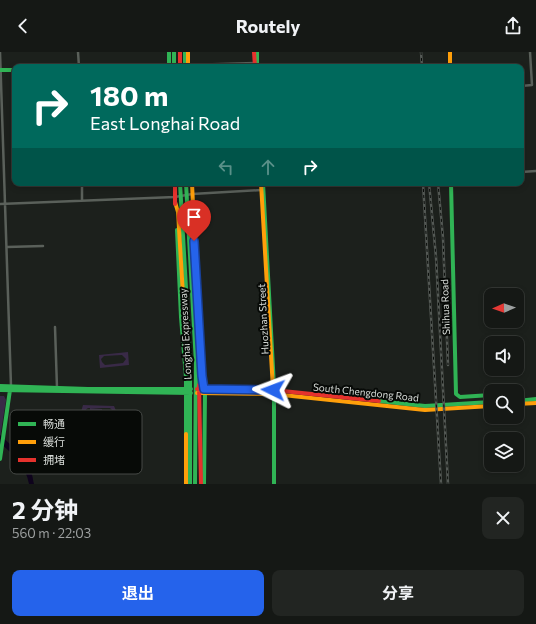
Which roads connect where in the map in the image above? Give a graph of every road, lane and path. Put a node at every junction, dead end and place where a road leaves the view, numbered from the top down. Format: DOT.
graph roads {
  1 [pos="0,52"];
  2 [pos="78,52"];
  3 [pos="169,52"];
  4 [pos="174,52"];
  5 [pos="180,52"];
  6 [pos="186,52"];
  7 [pos="255,52"];
  8 [pos="450,52"];
  9 [pos="530,52"];
  10 [pos="79,64"];
  11 [pos="169,64"];
  12 [pos="174,64"];
  13 [pos="180,64"];
  14 [pos="187,64"];
  15 [pos="256,64"];
  16 [pos="450,64"];
  17 [pos="0,70"];
  18 [pos="12,70"];
  19 [pos="524,86"];
  20 [pos="536,171"];
  21 [pos="524,172"];
  22 [pos="82,186"];
  23 [pos="175,186"];
  24 [pos="180,186"];
  25 [pos="186,186"];
  26 [pos="192,186"];
  27 [pos="262,186"];
  28 [pos="262,186"];
  29 [pos="451,186"];
  30 [pos="261,190"];
  31 [pos="192,194"];
  32 [pos="175,197"];
  33 [pos="82,200"];
  34 [pos="175,202"];
  35 [pos="0,204"];
  36 [pos="5,204"];
  37 [pos="43,246"];
  38 [pos="7,247"];
  39 [pos="55,327"];
  40 [pos="194,344"];
  41 [pos="189,347"];
  42 [pos="0,386"];
  43 [pos="57,388"];
  44 [pos="10,389"];
  45 [pos="0,390"];
  46 [pos="186,391"];
  47 [pos="204,391"];
  48 [pos="273,392"];
  49 [pos="484,395"];
  50 [pos="536,399"];
  51 [pos="524,400"];
  52 [pos="484,402"];
  53 [pos="536,403"];
  54 [pos="524,404"];
  55 [pos="484,406"];
  56 [pos="0,459"];
  57 [pos="186,484"];
  58 [pos="190,484"];
  59 [pos="195,484"];
  60 [pos="203,484"];
  61 [pos="274,484"];
  1 -- 17 [label="street"];
  2 -- 10 [label="street"];
  3 -- 11 [label="main road"];
  4 -- 12 [label="main road"];
  5 -- 13 [label="main road"];
  6 -- 14 [label="main road"];
  7 -- 15 [label="main road"];
  8 -- 16 [label="main road"];
  9 -- 19 [label="street"];
  17 -- 18 [label="main road"];
  17 -- 36 [label="street"];
  20 -- 21 [label="street"];
  22 -- 33 [label="street"];
  23 -- 32 [label="main road"];
  24 -- 41 [label="main road, Longhai Expressway"];
  25 -- 40 [label="main road, Longhai Expressway"];
  26 -- 31 [label="main road"];
  27 -- 30 [label="main road, Huozhan Street"];
  28 -- 48 [label="main road, Huozhan Street"];
  29 -- 49 [label="main road, Shihua Road"];
  30 -- 31 [label="street"];
  30 -- 48 [label="main road, Huozhan Street"];
  31 -- 32 [label="street"];
  31 -- 47 [label="main road"];
  32 -- 33 [label="street"];
  32 -- 34 [label="main road"];
  33 -- 36 [label="street"];
  34 -- 41 [label="main road"];
  34 -- 46 [label="main road"];
  35 -- 36 [label="street"];
  36 -- 38 [label="street"];
  37 -- 38 [label="street"];
  38 -- 44 [label="street"];
  39 -- 43 [label="street"];
  40 -- 59 [label="main road, Longhai Expressway"];
  40 -- 60 [label="main road"];
  41 -- 58 [label="main road, Longhai Expressway"];
  42 -- 44 [label="main road, South Chengdong Road"];
  43 -- 44 [label="main road, South Chengdong Road"];
  43 -- 46 [label="main road, South Chengdong Road"];
  44 -- 45 [label="main road, South Chengdong Road"];
  44 -- 46 [label="main road, South Chengdong Road"];
  44 -- 56 [label="main road"];
  46 -- 47 [label="main road, South Chengdong Road"];
  46 -- 57 [label="main road"];
  47 -- 48 [label="main road, South Chengdong Road"];
  47 -- 60 [label="main road"];
  48 -- 52 [label="main road, South Chengdong Road"];
  48 -- 55 [label="main road, South Chengdong Road"];
  48 -- 61 [label="main road"];
  50 -- 51 [label="main road"];
  53 -- 54 [label="main road"];
}
